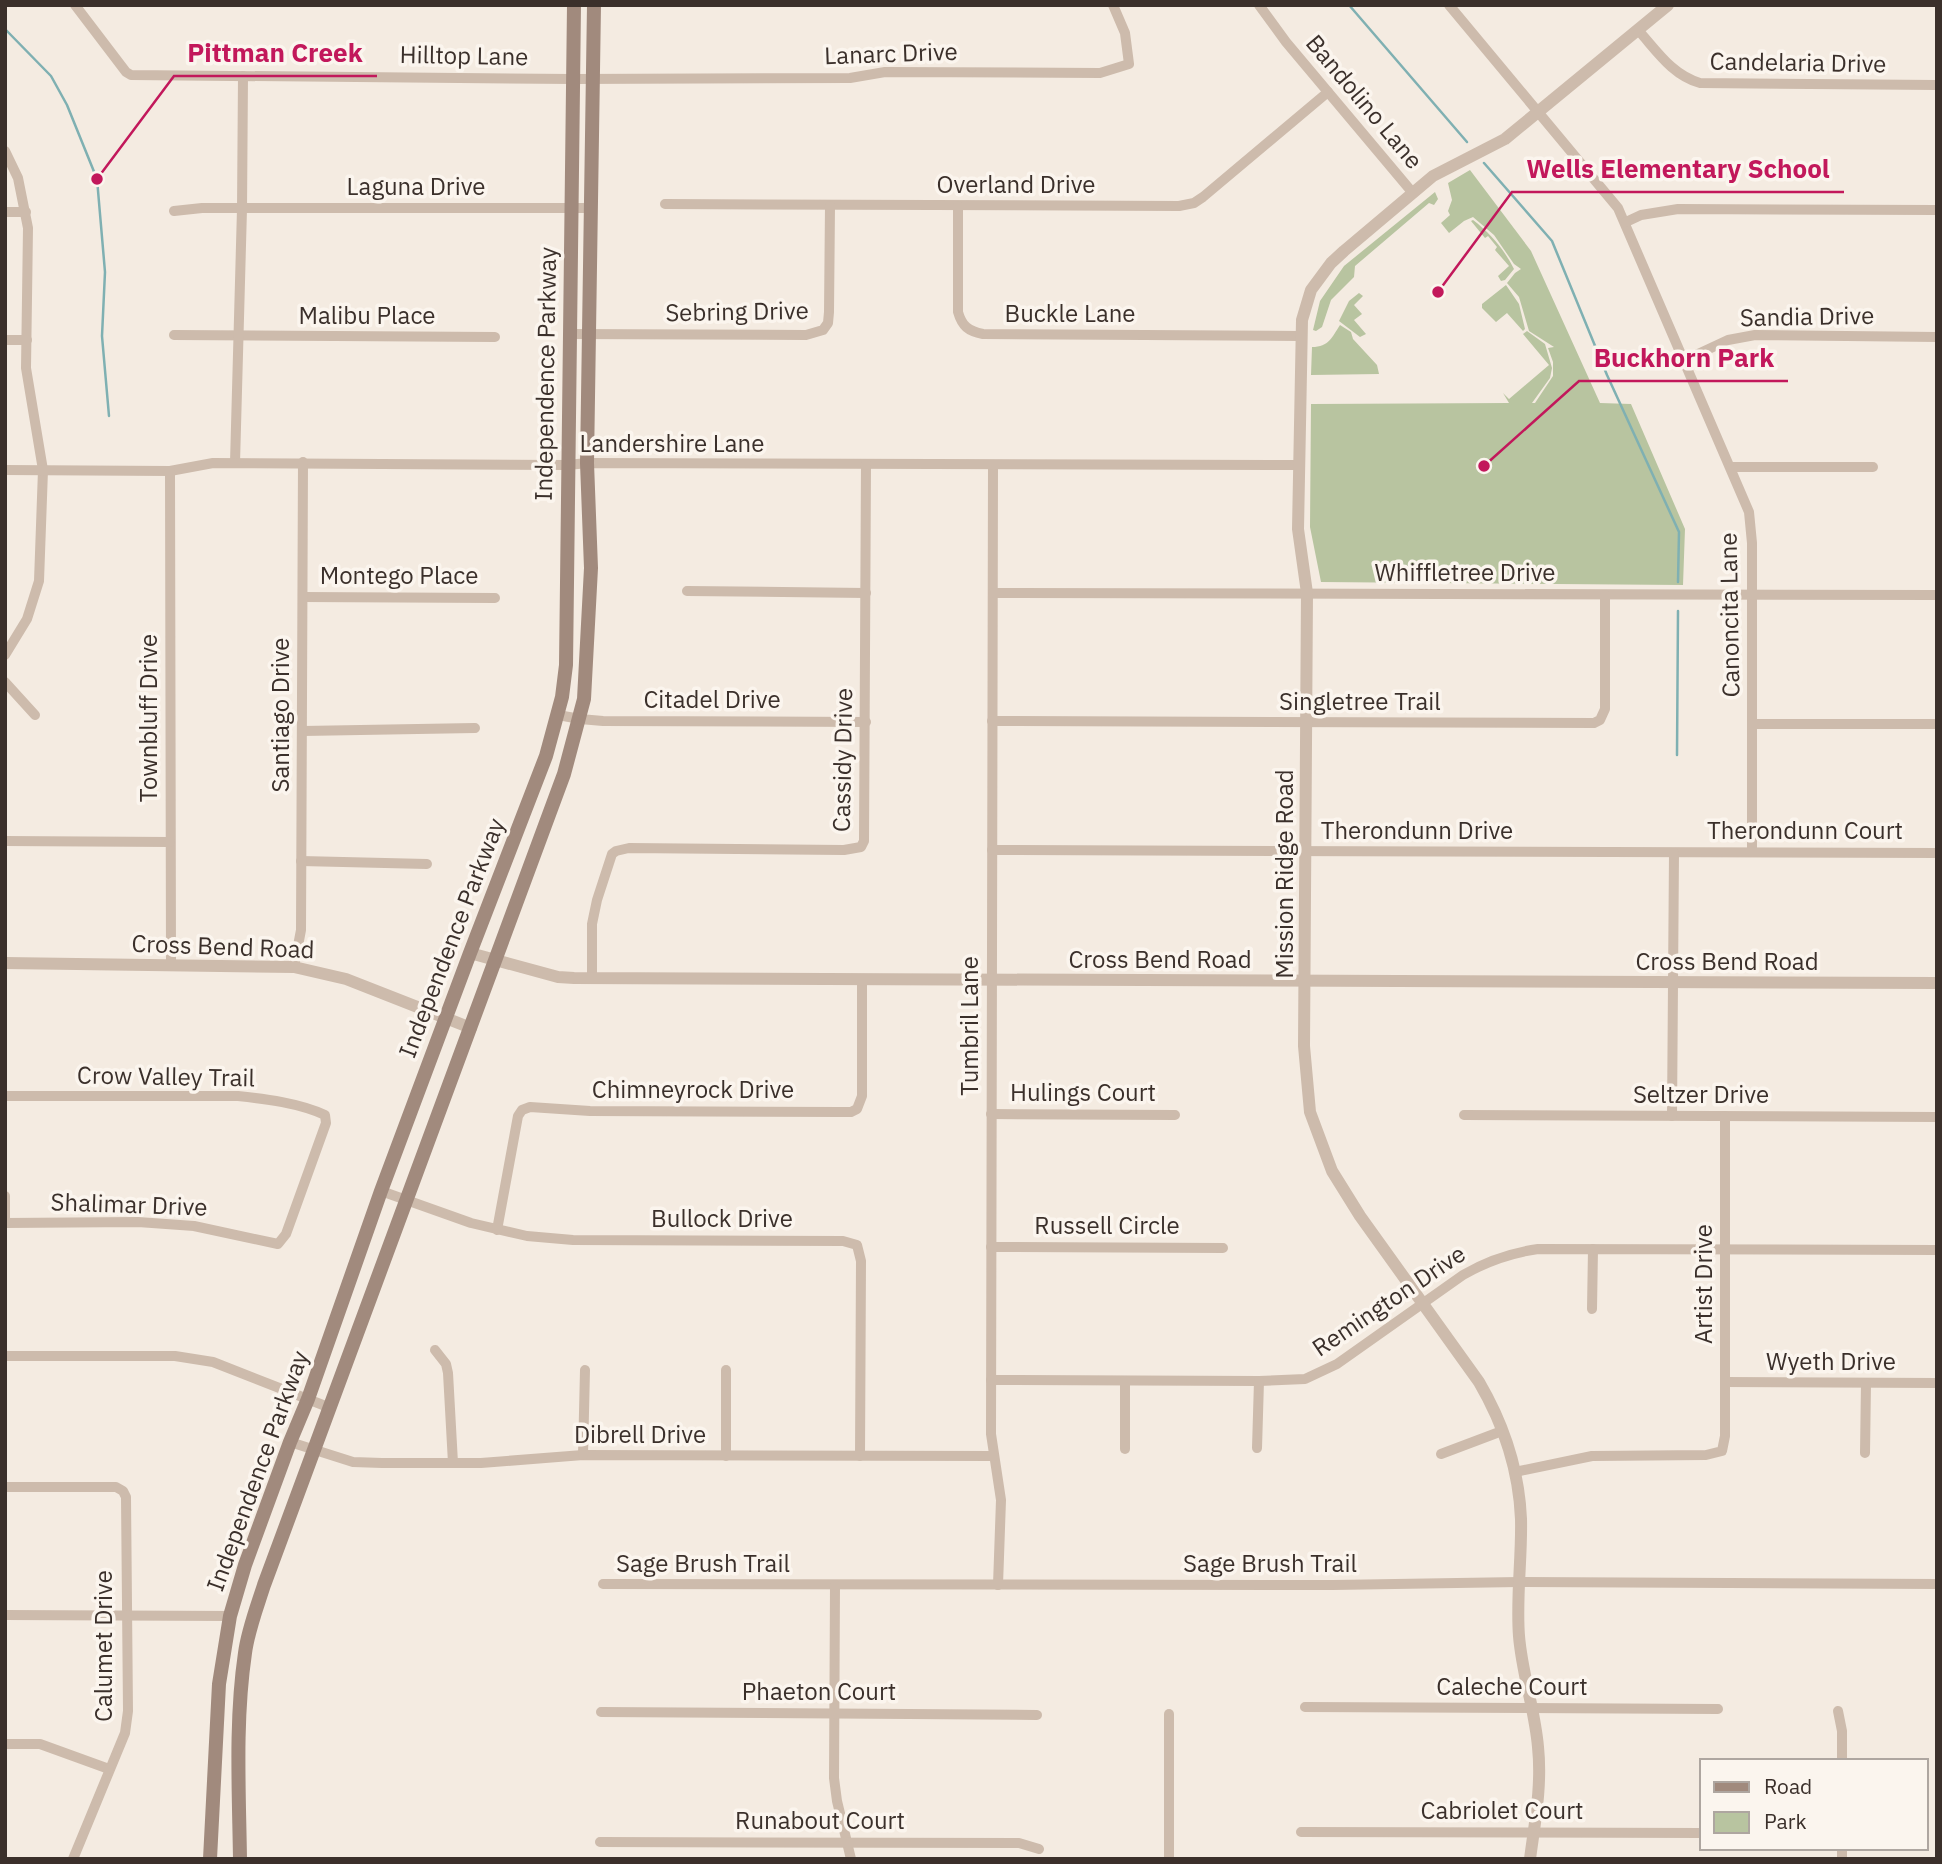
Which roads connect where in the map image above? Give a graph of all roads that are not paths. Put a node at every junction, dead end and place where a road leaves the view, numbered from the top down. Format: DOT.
graph roads {
  1 [pos="75,5"];
  2 [pos="574,5"];
  3 [pos="594,5"];
  4 [pos="1113,5"];
  5 [pos="1259,5"];
  6 [pos="1449,5"];
  7 [pos="1668,5"];
  8 [pos="1638,30"];
  9 [pos="243,76"];
  10 [pos="573,79"];
  11 [pos="593,79"];
  12 [pos="1937,85"];
  13 [pos="1328,92"];
  14 [pos="1539,113"];
  15 [pos="5,151"];
  16 [pos="1412,192"];
  17 [pos="665,204"];
  18 [pos="830,206"];
  19 [pos="958,206"];
  20 [pos="571,208"];
  21 [pos="590,208"];
  22 [pos="242,209"];
  23 [pos="1937,210"];
  24 [pos="174,211"];
  25 [pos="5,212"];
  26 [pos="26,212"];
  27 [pos="1626,222"];
  28 [pos="569,334"];
  29 [pos="588,334"];
  30 [pos="174,335"];
  31 [pos="1300,336"];
  32 [pos="239,337"];
  33 [pos="495,337"];
  34 [pos="1937,337"];
  35 [pos="5,340"];
  36 [pos="27,340"];
  37 [pos="1683,361"];
  38 [pos="303,462"];
  39 [pos="235,463"];
  40 [pos="587,463"];
  41 [pos="866,464"];
  42 [pos="568,465"];
  43 [pos="993,465"];
  44 [pos="1298,465"];
  45 [pos="1731,467"];
  46 [pos="1873,467"];
  47 [pos="5,470"];
  48 [pos="43,470"];
  49 [pos="170,471"];
  50 [pos="687,592"];
  51 [pos="866,593"];
  52 [pos="993,593"];
  53 [pos="1307,593"];
  54 [pos="1605,595"];
  55 [pos="1752,595"];
  56 [pos="1937,595"];
  57 [pos="303,597"];
  58 [pos="495,598"];
  59 [pos="5,655"];
  60 [pos="5,682"];
  61 [pos="35,715"];
  62 [pos="558,715"];
  63 [pos="580,719"];
  64 [pos="992,721"];
  65 [pos="866,722"];
  66 [pos="1307,723"];
  67 [pos="1752,724"];
  68 [pos="1937,724"];
  69 [pos="475,728"];
  70 [pos="303,731"];
  71 [pos="5,841"];
  72 [pos="170,842"];
  73 [pos="992,850"];
  74 [pos="1306,851"];
  75 [pos="1752,852"];
  76 [pos="1674,853"];
  77 [pos="1937,853"];
  78 [pos="301,861"];
  79 [pos="428,864"];
  80 [pos="470,953"];
  81 [pos="496,961"];
  82 [pos="5,964"];
  83 [pos="171,964"];
  84 [pos="294,967"];
  85 [pos="592,979"];
  86 [pos="862,980"];
  87 [pos="991,981"];
  88 [pos="1305,982"];
  89 [pos="1673,982"];
  90 [pos="1937,983"];
  91 [pos="446,1019"];
  92 [pos="471,1028"];
  93 [pos="5,1096"];
  94 [pos="991,1114"];
  95 [pos="325,1115"];
  96 [pos="1175,1115"];
  97 [pos="1464,1115"];
  98 [pos="1672,1115"];
  99 [pos="1725,1116"];
  100 [pos="1937,1117"];
  101 [pos="381,1191"];
  102 [pos="5,1196"];
  103 [pos="406,1201"];
  104 [pos="5,1221"];
  105 [pos="497,1230"];
  106 [pos="991,1247"];
  107 [pos="1223,1248"];
  108 [pos="1593,1249"];
  109 [pos="1726,1249"];
  110 [pos="1937,1250"];
  111 [pos="1424,1303"];
  112 [pos="1592,1309"];
  113 [pos="435,1350"];
  114 [pos="5,1356"];
  115 [pos="585,1370"];
  116 [pos="726,1370"];
  117 [pos="991,1380"];
  118 [pos="1125,1381"];
  119 [pos="1259,1381"];
  120 [pos="1725,1382"];
  121 [pos="1866,1383"];
  122 [pos="1937,1383"];
  123 [pos="308,1399"];
  124 [pos="328,1407"];
  125 [pos="1502,1431"];
  126 [pos="290,1442"];
  127 [pos="1257,1448"];
  128 [pos="1125,1449"];
  129 [pos="313,1451"];
  130 [pos="1865,1453"];
  131 [pos="1441,1454"];
  132 [pos="583,1455"];
  133 [pos="726,1456"];
  134 [pos="860,1456"];
  135 [pos="993,1456"];
  136 [pos="453,1463"];
  137 [pos="1515,1472"];
  138 [pos="5,1487"];
  139 [pos="1519,1582"];
  140 [pos="603,1584"];
  141 [pos="1937,1584"];
  142 [pos="835,1585"];
  143 [pos="998,1585"];
  144 [pos="5,1615"];
  145 [pos="126,1615"];
  146 [pos="230,1616"];
  147 [pos="254,1618"];
  148 [pos="1305,1707"];
  149 [pos="1532,1708"];
  150 [pos="1718,1709"];
  151 [pos="1838,1711"];
  152 [pos="601,1712"];
  153 [pos="833,1713"];
  154 [pos="1169,1714"];
  155 [pos="1037,1715"];
  156 [pos="5,1744"];
  157 [pos="1842,1759"];
  158 [pos="109,1769"];
  159 [pos="1301,1832"];
  160 [pos="1534,1833"];
  161 [pos="1700,1833"];
  162 [pos="600,1842"];
  163 [pos="847,1842"];
  164 [pos="1040,1849"];
  165 [pos="73,1859"];
  166 [pos="210,1859"];
  167 [pos="240,1859"];
  168 [pos="851,1859"];
  169 [pos="1169,1859"];
  170 [pos="1530,1859"];
  1 -- 9 [label="street, Hilltop Lane"];
  2 -- 10 [label="main road, Independence Parkway"];
  3 -- 11 [label="main road, Independence Parkway"];
  4 -- 11 [label="street, Lanarc Drive"];
  5 -- 13 [label="street, Bandolino Lane"];
  6 -- 14 [label="street, Canoncita Lane"];
  7 -- 8 [label="street, Mission Ridge Road"];
  8 -- 12 [label="street, Candelaria Drive"];
  8 -- 14 [label="street, Mission Ridge Road"];
  9 -- 10 [label="street, Hilltop Lane"];
  9 -- 22 [label="street"];
  10 -- 11 [label="street, Hilltop Lane"];
  10 -- 20 [label="main road, Independence Parkway"];
  11 -- 21 [label="main road, Independence Parkway"];
  13 -- 16 [label="street, Bandolino Lane"];
  13 -- 19 [label="street, Overland Drive"];
  14 -- 16 [label="street, Mission Ridge Road"];
  14 -- 27 [label="street, Canoncita Lane"];
  15 -- 26 [label="street"];
  16 -- 31 [label="street, Mission Ridge Road"];
  17 -- 18 [label="street, Overland Drive"];
  18 -- 19 [label="street, Overland Drive"];
  18 -- 29 [label="street, Sebring Drive"];
  19 -- 31 [label="street, Buckle Lane"];
  20 -- 21 [label="street, Laguna Drive"];
  20 -- 22 [label="street, Laguna Drive"];
  20 -- 28 [label="main road, Independence Parkway"];
  21 -- 29 [label="main road, Independence Parkway"];
  22 -- 24 [label="street, Laguna Drive"];
  22 -- 32 [label="street"];
  23 -- 27 [label="street"];
  25 -- 26 [label="street"];
  26 -- 36 [label="street"];
  27 -- 37 [label="street, Canoncita Lane"];
  28 -- 29 [label="street, Sebring Drive"];
  28 -- 42 [label="main road, Independence Parkway"];
  29 -- 40 [label="main road, Independence Parkway"];
  30 -- 32 [label="street, Malibu Place"];
  31 -- 44 [label="street, Mission Ridge Road"];
  32 -- 33 [label="street, Malibu Place"];
  32 -- 39 [label="street"];
  34 -- 37 [label="street, Sandia Drive"];
  35 -- 36 [label="street"];
  36 -- 48 [label="street"];
  37 -- 45 [label="street, Canoncita Lane"];
  38 -- 39 [label="street, Landershire Lane"];
  38 -- 42 [label="street, Landershire Lane"];
  38 -- 57 [label="street, Santiago Drive"];
  39 -- 49 [label="street, Landershire Lane"];
  40 -- 41 [label="street, Landershire Lane"];
  40 -- 42 [label="street, Landershire Lane"];
  40 -- 63 [label="main road, Independence Parkway"];
  41 -- 43 [label="street, Landershire Lane"];
  41 -- 51 [label="street, Cassidy Drive"];
  42 -- 62 [label="main road, Independence Parkway"];
  43 -- 44 [label="street, Landershire Lane"];
  43 -- 52 [label="street, Tumbril Lane"];
  44 -- 53 [label="street, Mission Ridge Road"];
  45 -- 46 [label="street"];
  45 -- 55 [label="street, Canoncita Lane"];
  47 -- 48 [label="street, Landershire Lane"];
  48 -- 49 [label="street, Landershire Lane"];
  48 -- 59 [label="street"];
  49 -- 72 [label="street, Townbluff Drive"];
  50 -- 51 [label="street"];
  51 -- 65 [label="street, Cassidy Drive"];
  52 -- 53 [label="street, Whiffletree Drive"];
  52 -- 64 [label="street, Tumbril Lane"];
  53 -- 54 [label="street, Whiffletree Drive"];
  53 -- 66 [label="street, Mission Ridge Road"];
  54 -- 55 [label="street, Whiffletree Drive"];
  54 -- 66 [label="street, Singletree Trail"];
  55 -- 56 [label="street, Whiffletree Drive"];
  55 -- 67 [label="street, Canoncita Lane"];
  57 -- 58 [label="street, Montego Place"];
  57 -- 70 [label="street, Santiago Drive"];
  60 -- 61 [label="street"];
  62 -- 63 [label="street, Citadel Drive"];
  62 -- 80 [label="main road, Independence Parkway"];
  63 -- 65 [label="street, Citadel Drive"];
  63 -- 81 [label="main road, Independence Parkway"];
  64 -- 66 [label="street, Singletree Trail"];
  64 -- 73 [label="street, Tumbril Lane"];
  65 -- 85 [label="street, Cassidy Drive"];
  66 -- 74 [label="street, Mission Ridge Road"];
  67 -- 68 [label="street"];
  67 -- 75 [label="street, Canoncita Lane"];
  69 -- 70 [label="street"];
  70 -- 78 [label="street, Santiago Drive"];
  71 -- 72 [label="street"];
  72 -- 83 [label="street, Townbluff Drive"];
  73 -- 74 [label="street, Therondunn Drive"];
  73 -- 87 [label="street, Tumbril Lane"];
  74 -- 76 [label="street, Therondunn Drive"];
  74 -- 88 [label="street, Mission Ridge Road"];
  75 -- 76 [label="street, Therondunn Court"];
  75 -- 77 [label="street, Therondunn Court"];
  76 -- 89 [label="street"];
  78 -- 79 [label="street"];
  78 -- 84 [label="street, Santiago Drive"];
  80 -- 81 [label="street, Cross Bend Road"];
  80 -- 91 [label="main road, Independence Parkway"];
  81 -- 85 [label="street, Cross Bend Road"];
  81 -- 92 [label="main road, Independence Parkway"];
  82 -- 83 [label="street, Cross Bend Road"];
  83 -- 84 [label="street, Cross Bend Road"];
  84 -- 91 [label="street, Cross Bend Road"];
  85 -- 86 [label="street, Cross Bend Road"];
  86 -- 87 [label="street, Cross Bend Road"];
  86 -- 105 [label="street, Chimneyrock Drive"];
  87 -- 88 [label="street, Cross Bend Road"];
  87 -- 94 [label="street, Tumbril Lane"];
  88 -- 89 [label="street, Cross Bend Road"];
  88 -- 111 [label="street, Mission Ridge Road"];
  89 -- 90 [label="street, Cross Bend Road"];
  89 -- 98 [label="street"];
  91 -- 92 [label="street, Cross Bend Road"];
  91 -- 101 [label="main road, Independence Parkway"];
  92 -- 103 [label="main road, Independence Parkway"];
  93 -- 95 [label="street, Crow Valley Trail"];
  94 -- 96 [label="street, Hulings Court"];
  94 -- 106 [label="street, Tumbril Lane"];
  95 -- 104 [label="street, Shalimar Drive"];
  97 -- 98 [label="street, Seltzer Drive"];
  98 -- 99 [label="street, Seltzer Drive"];
  99 -- 100 [label="street, Seltzer Drive"];
  99 -- 109 [label="street, Artist Drive"];
  101 -- 103 [label="street, Bullock Drive"];
  101 -- 123 [label="main road, Independence Parkway"];
  102 -- 104 [label="street"];
  103 -- 105 [label="street, Bullock Drive"];
  103 -- 124 [label="main road, Independence Parkway"];
  105 -- 134 [label="street, Bullock Drive"];
  106 -- 107 [label="street, Russell Circle"];
  106 -- 117 [label="street, Tumbril Lane"];
  108 -- 109 [label="street, Remington Drive"];
  108 -- 111 [label="street, Remington Drive"];
  108 -- 112 [label="street"];
  109 -- 110 [label="street, Remington Drive"];
  109 -- 120 [label="street, Artist Drive"];
  111 -- 119 [label="street, Remington Drive"];
  111 -- 125 [label="street, Mission Ridge Road"];
  113 -- 136 [label="street"];
  114 -- 123 [label="street"];
  115 -- 132 [label="street"];
  116 -- 133 [label="street"];
  117 -- 118 [label="street, Remington Drive"];
  117 -- 135 [label="street, Tumbril Lane"];
  118 -- 119 [label="street, Remington Drive"];
  118 -- 128 [label="street"];
  119 -- 127 [label="street"];
  120 -- 121 [label="street, Wyeth Drive"];
  120 -- 137 [label="street, Artist Drive"];
  121 -- 122 [label="street, Wyeth Drive"];
  121 -- 130 [label="street"];
  123 -- 124 [label="street"];
  123 -- 126 [label="main road, Independence Parkway"];
  124 -- 129 [label="main road, Independence Parkway"];
  125 -- 131 [label="street"];
  125 -- 137 [label="street, Mission Ridge Road"];
  126 -- 129 [label="street, Dibrell Drive"];
  126 -- 146 [label="main road, Independence Parkway"];
  129 -- 136 [label="street, Dibrell Drive"];
  129 -- 147 [label="main road, Independence Parkway"];
  132 -- 133 [label="street, Dibrell Drive"];
  132 -- 136 [label="street, Dibrell Drive"];
  133 -- 134 [label="street, Dibrell Drive"];
  134 -- 135 [label="street, Dibrell Drive"];
  135 -- 143 [label="street, Tumbril Lane"];
  137 -- 139 [label="street, Mission Ridge Road"];
  138 -- 145 [label="street, Calumet Drive"];
  139 -- 141 [label="street, Sage Brush Trail"];
  139 -- 143 [label="street, Sage Brush Trail"];
  139 -- 149 [label="street, Mission Ridge Road"];
  140 -- 142 [label="street, Sage Brush Trail"];
  142 -- 143 [label="street, Sage Brush Trail"];
  142 -- 153 [label="street"];
  144 -- 145 [label="street"];
  145 -- 146 [label="street"];
  145 -- 158 [label="street, Calumet Drive"];
  146 -- 147 [label="main road"];
  146 -- 166 [label="main road, Independence Parkway"];
  147 -- 167 [label="main road, Independence Parkway"];
  148 -- 149 [label="street, Caleche Court"];
  149 -- 150 [label="street, Caleche Court"];
  149 -- 160 [label="street, Mission Ridge Road"];
  151 -- 157 [label="street"];
  152 -- 153 [label="street, Phaeton Court"];
  153 -- 155 [label="street, Phaeton Court"];
  153 -- 163 [label="street"];
  154 -- 169 [label="street"];
  156 -- 158 [label="street"];
  158 -- 165 [label="street, Calumet Drive"];
  159 -- 160 [label="street, Cabriolet Court"];
  160 -- 161 [label="street, Cabriolet Court"];
  160 -- 170 [label="street, Mission Ridge Road"];
  162 -- 163 [label="street, Runabout Court"];
  163 -- 164 [label="street, Runabout Court"];
  163 -- 168 [label="street"];
}
